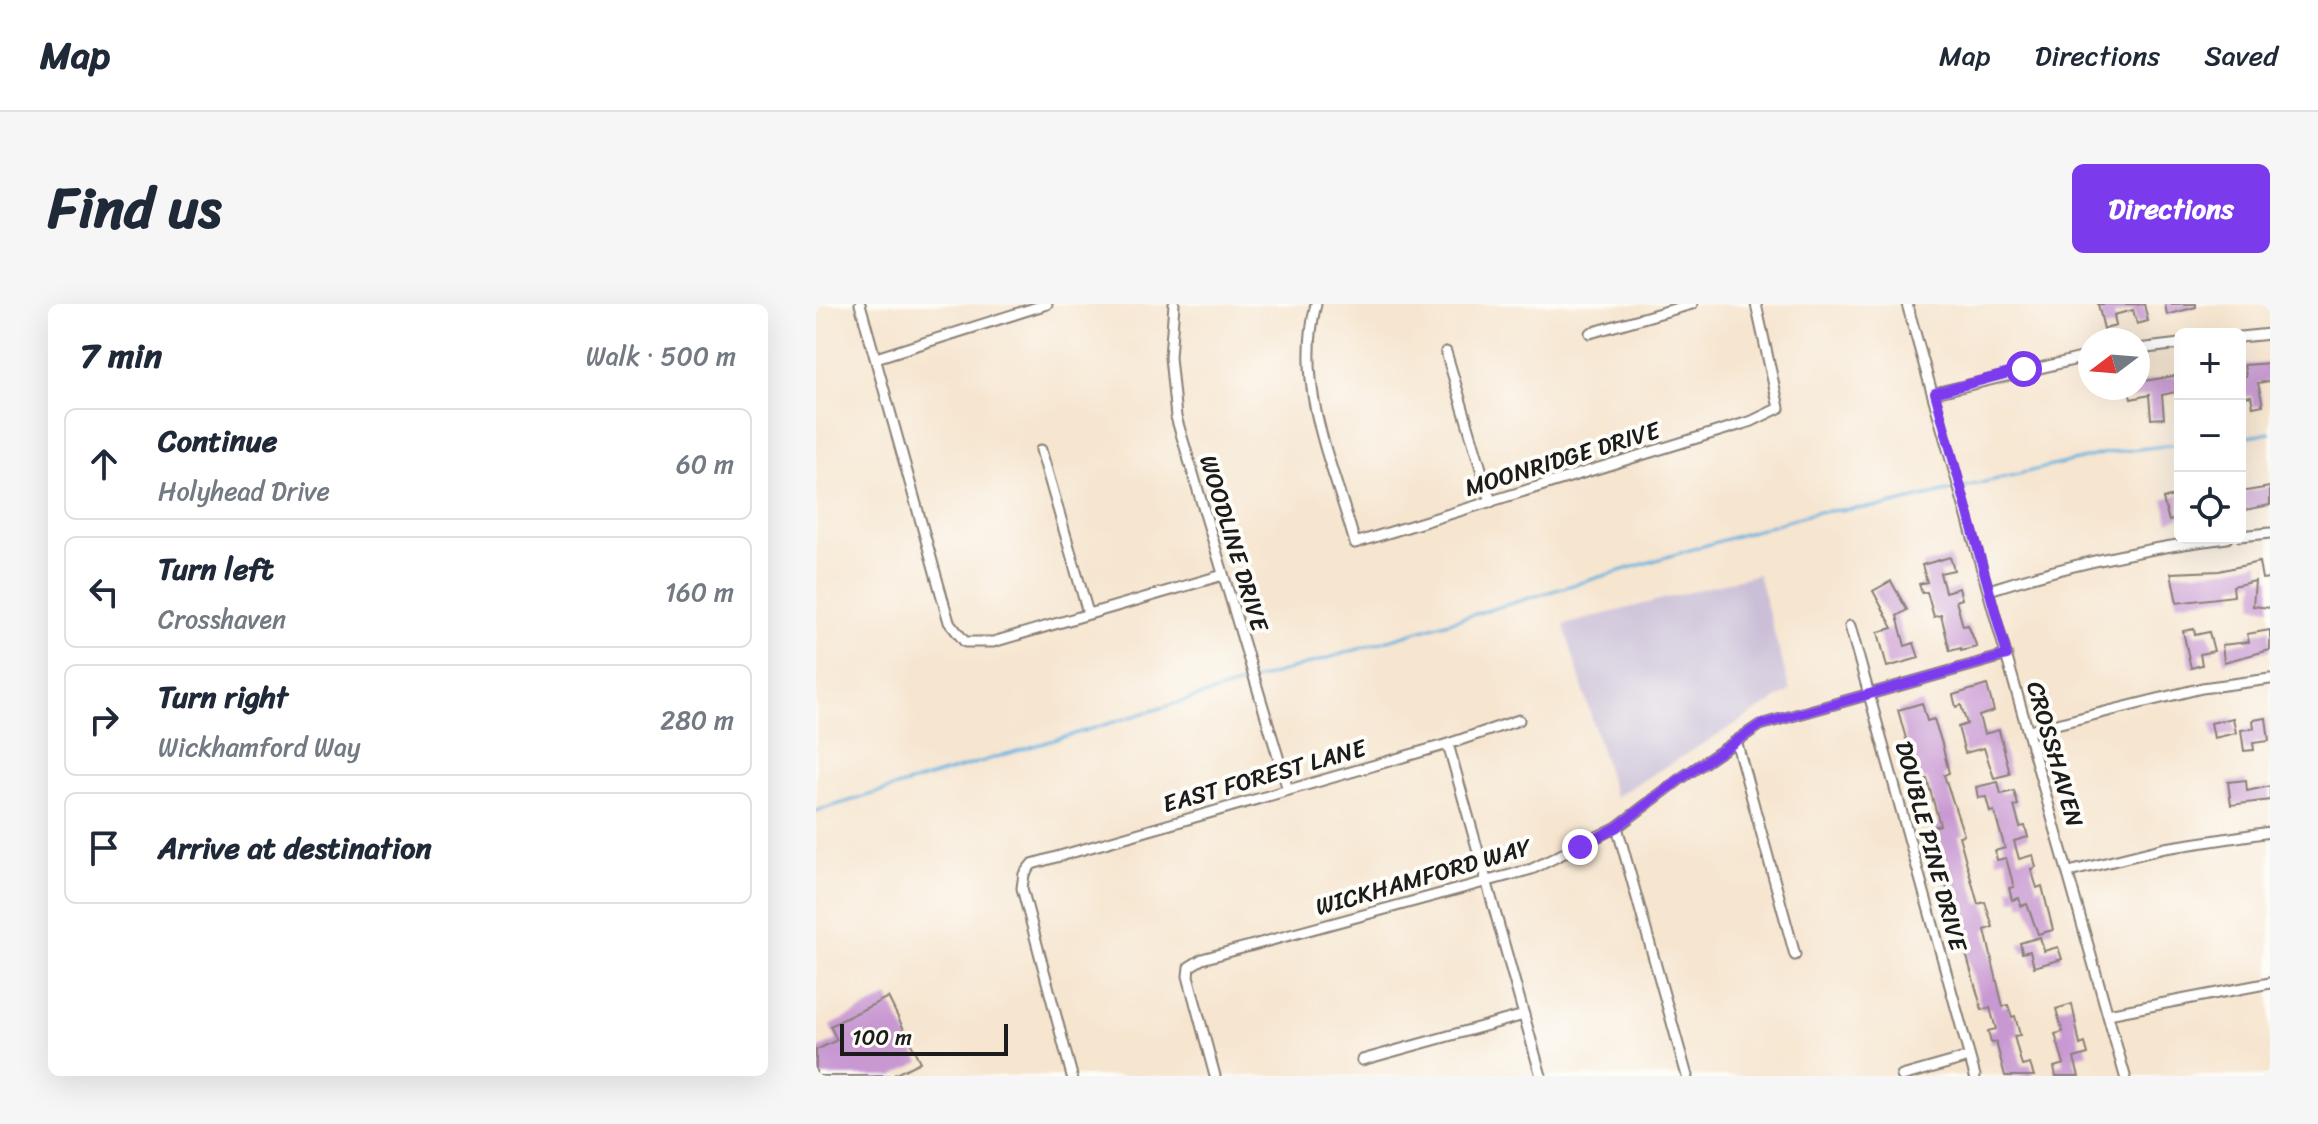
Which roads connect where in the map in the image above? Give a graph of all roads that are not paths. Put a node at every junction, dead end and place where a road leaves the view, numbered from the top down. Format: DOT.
graph roads {
  1 [pos="860,304"];
  2 [pos="1047,304"];
  3 [pos="1174,304"];
  4 [pos="1316,304"];
  5 [pos="1692,304"];
  6 [pos="1756,304"];
  7 [pos="1907,304"];
  8 [pos="1590,333"];
  9 [pos="2270,334"];
  10 [pos="2246,336"];
  11 [pos="2174,345"];
  12 [pos="2150,348"];
  13 [pos="1446,352"];
  14 [pos="876,358"];
  15 [pos="2078,359"];
  16 [pos="1935,393"];
  17 [pos="1041,450"];
  18 [pos="1491,502"];
  19 [pos="2270,533"];
  20 [pos="2246,535"];
  21 [pos="2180,544"];
  22 [pos="1223,575"];
  23 [pos="1989,590"];
  24 [pos="1088,613"];
  25 [pos="1850,626"];
  26 [pos="2007,655"];
  27 [pos="2270,679"];
  28 [pos="1869,695"];
  29 [pos="1519,720"];
  30 [pos="2028,731"];
  31 [pos="1448,744"];
  32 [pos="1737,744"];
  33 [pos="1288,790"];
  34 [pos="1617,827"];
  35 [pos="2270,832"];
  36 [pos="2069,872"];
  37 [pos="1487,882"];
  38 [pos="1795,955"];
  39 [pos="2270,983"];
  40 [pos="2108,1014"];
  41 [pos="1524,1015"];
  42 [pos="1969,1057"];
  43 [pos="1362,1060"];
  44 [pos="1072,1076"];
  45 [pos="1215,1076"];
  46 [pos="1541,1076"];
  47 [pos="1687,1076"];
  48 [pos="1902,1076"];
  49 [pos="1975,1076"];
  50 [pos="2125,1076"];
  1 -- 14 [label="street"];
  2 -- 14 [label="street"];
  3 -- 22 [label="street, WOODLINE DRIVE"];
  4 -- 18 [label="street, MOONRIDGE DRIVE"];
  5 -- 8 [label="street"];
  6 -- 18 [label="street, MOONRIDGE DRIVE"];
  7 -- 16 [label="street, CROSSHAVEN"];
  9 -- 10 [label="street"];
  11 -- 12 [label="street"];
  13 -- 18 [label="street"];
  14 -- 24 [label="street"];
  15 -- 16 [label="street"];
  16 -- 23 [label="street, CROSSHAVEN"];
  17 -- 24 [label="street"];
  19 -- 20 [label="street"];
  21 -- 23 [label="street"];
  22 -- 24 [label="street"];
  22 -- 33 [label="street, WOODLINE DRIVE"];
  23 -- 26 [label="street, CROSSHAVEN"];
  25 -- 28 [label="street, DOUBLE PINE DRIVE"];
  26 -- 28 [label="street, WICKHAMFORD WAY"];
  26 -- 30 [label="street, CROSSHAVEN"];
  27 -- 30 [label="street"];
  28 -- 32 [label="street, WICKHAMFORD WAY"];
  28 -- 42 [label="street, DOUBLE PINE DRIVE"];
  29 -- 31 [label="street, EAST FOREST LANE"];
  30 -- 36 [label="street, CROSSHAVEN"];
  31 -- 33 [label="street, EAST FOREST LANE"];
  31 -- 37 [label="street"];
  32 -- 34 [label="street, WICKHAMFORD WAY"];
  32 -- 38 [label="street"];
  33 -- 44 [label="street, EAST FOREST LANE"];
  34 -- 37 [label="street, WICKHAMFORD WAY"];
  34 -- 47 [label="street"];
  35 -- 36 [label="street"];
  36 -- 40 [label="street, CROSSHAVEN"];
  37 -- 41 [label="street"];
  37 -- 45 [label="street, WICKHAMFORD WAY"];
  39 -- 40 [label="street"];
  40 -- 50 [label="street, CROSSHAVEN"];
  41 -- 43 [label="street"];
  41 -- 46 [label="street"];
  42 -- 48 [label="street"];
  42 -- 49 [label="street, DOUBLE PINE DRIVE"];
}
